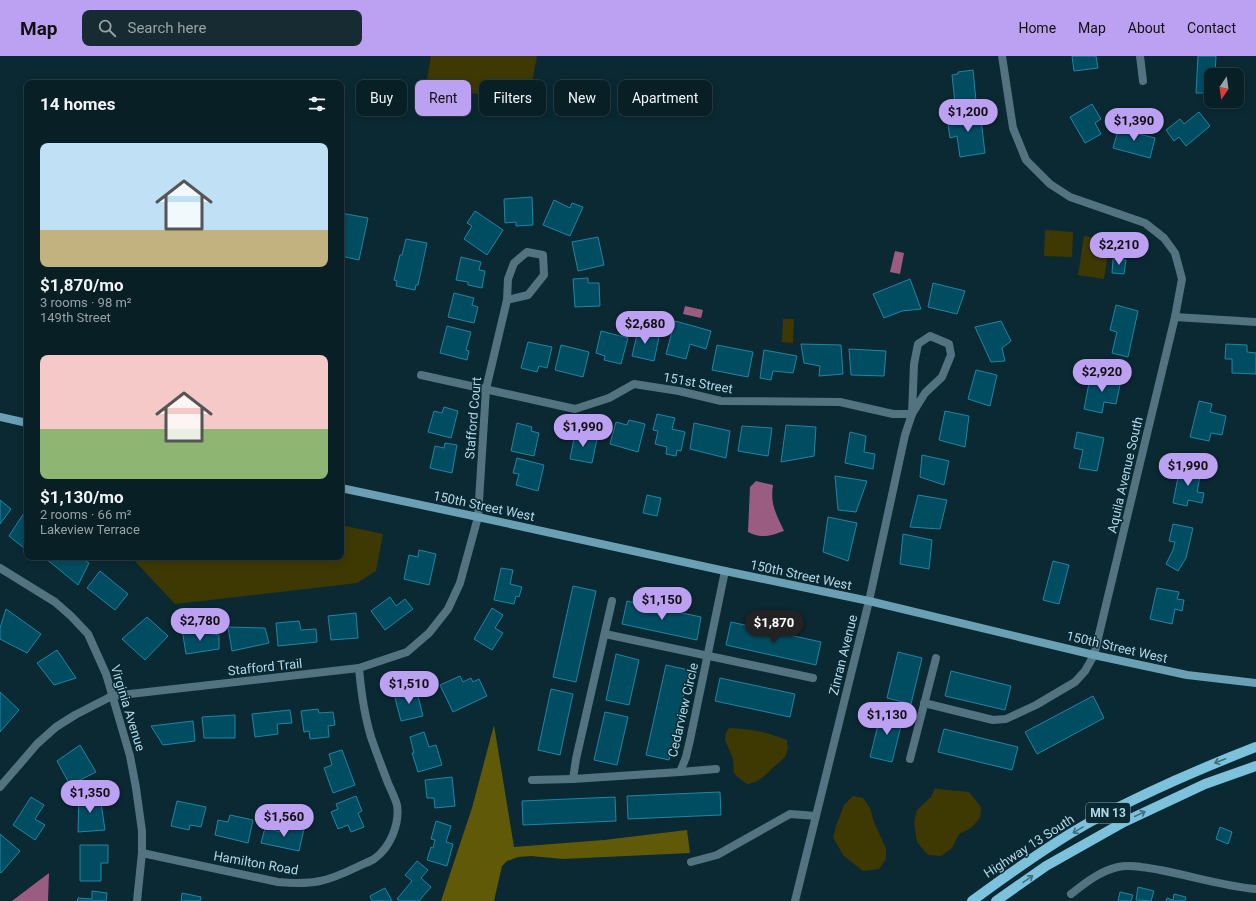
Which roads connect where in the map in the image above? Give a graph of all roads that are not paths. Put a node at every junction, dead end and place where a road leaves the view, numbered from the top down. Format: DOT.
graph roads {
  1 [pos="1002,56"];
  2 [pos="1140,56"];
  3 [pos="1143,81"];
  4 [pos="507,300"];
  5 [pos="1175,317"];
  6 [pos="1256,322"];
  7 [pos="421,375"];
  8 [pos="486,389"];
  9 [pos="912,414"];
  10 [pos="0,417"];
  11 [pos="24,421"];
  12 [pos="344,489"];
  13 [pos="478,516"];
  14 [pos="0,568"];
  15 [pos="725,571"];
  16 [pos="869,601"];
  17 [pos="612,602"];
  18 [pos="605,634"];
  19 [pos="1094,655"];
  20 [pos="708,656"];
  21 [pos="936,658"];
  22 [pos="359,668"];
  23 [pos="813,678"];
  24 [pos="1256,683"];
  25 [pos="112,696"];
  26 [pos="924,703"];
  27 [pos="1256,747"];
  28 [pos="910,759"];
  29 [pos="1256,766"];
  30 [pos="716,769"];
  31 [pos="680,772"];
  32 [pos="573,779"];
  33 [pos="532,780"];
  34 [pos="0,788"];
  35 [pos="816,816"];
  36 [pos="142,853"];
  37 [pos="691,862"];
  38 [pos="1256,889"];
  39 [pos="1071,894"];
  40 [pos="137,901"];
  41 [pos="795,901"];
  42 [pos="972,901"];
  43 [pos="996,901"];
  1 -- 5 [label="street, Aquila Avenue South"];
  2 -- 3 [label="street"];
  4 -- 4 [label="street, Stafford Court"];
  4 -- 8 [label="street, Stafford Court"];
  5 -- 6 [label="street"];
  5 -- 19 [label="street, Aquila Avenue South"];
  7 -- 8 [label="street, 151st Street"];
  8 -- 9 [label="street, 151st Street"];
  8 -- 13 [label="street, Stafford Court"];
  9 -- 9 [label="street, Zinran Avenue"];
  9 -- 16 [label="street, Zinran Avenue"];
  10 -- 11 [label="street"];
  12 -- 13 [label="street, 150th Street West"];
  13 -- 15 [label="street, 150th Street West"];
  13 -- 22 [label="street, Stafford Trail"];
  14 -- 25 [label="street, Virginia Avenue"];
  15 -- 16 [label="street, 150th Street West"];
  15 -- 20 [label="street, Cedarview Circle"];
  16 -- 19 [label="street, 150th Street West"];
  16 -- 35 [label="street, Zinran Avenue"];
  17 -- 18 [label="street"];
  18 -- 20 [label="street"];
  18 -- 32 [label="street"];
  19 -- 24 [label="street, 150th Street West"];
  19 -- 26 [label="street, Aquila Avenue South"];
  20 -- 23 [label="street"];
  20 -- 31 [label="street, Cedarview Circle"];
  21 -- 26 [label="street"];
  22 -- 25 [label="street, Stafford Trail"];
  22 -- 36 [label="street, Hamilton Road"];
  25 -- 34 [label="street, Stafford Trail"];
  25 -- 36 [label="street, Virginia Avenue"];
  26 -- 28 [label="street"];
  27 -- 42 [label="main road, Highway 13 South / MN 13, one-way"];
  43 -- 29 [label="main road, Highway 13 South / MN 13, one-way"];
  30 -- 31 [label="street"];
  31 -- 32 [label="street, Cedarview Circle"];
  32 -- 33 [label="street, Cedarview Circle"];
  35 -- 37 [label="street"];
  35 -- 41 [label="street, Zinran Avenue"];
  36 -- 40 [label="street, Virginia Avenue"];
  38 -- 39 [label="street"];
}
